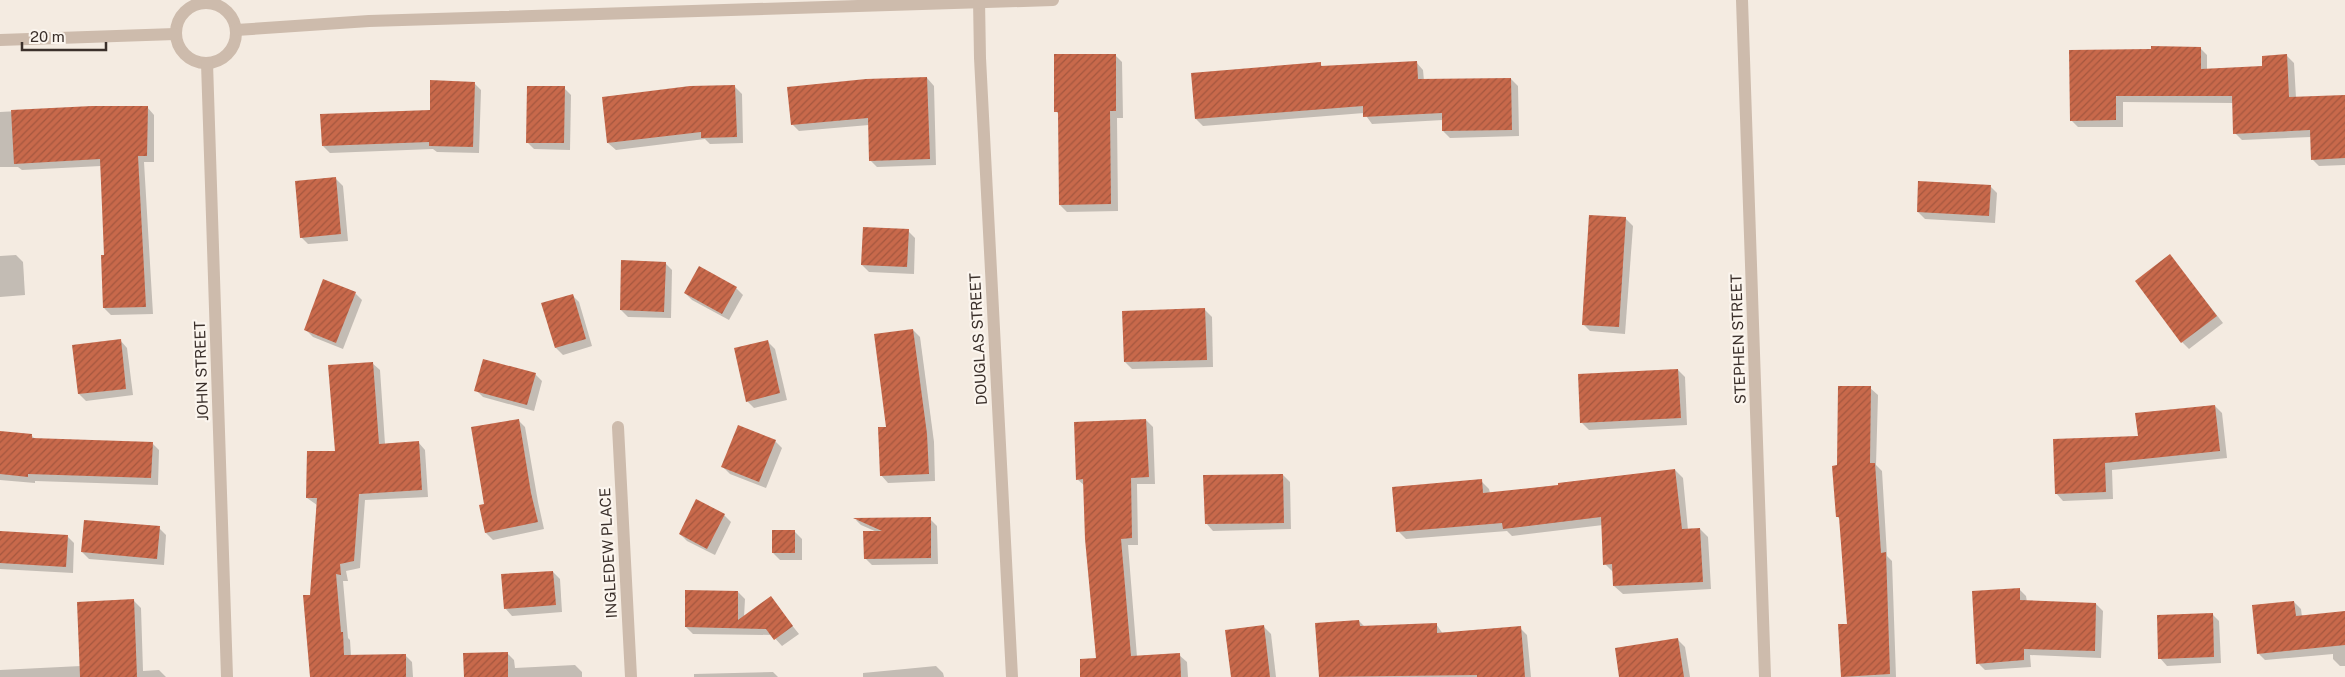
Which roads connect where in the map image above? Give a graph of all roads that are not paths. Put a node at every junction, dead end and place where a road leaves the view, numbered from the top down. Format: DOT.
graph roads {
  1 [pos="1053,0"];
  2 [pos="1742,0"];
  3 [pos="202,1"];
  4 [pos="979,1"];
  5 [pos="236,30"];
  6 [pos="175,34"];
  7 [pos="0,40"];
  8 [pos="207,63"];
  9 [pos="618,427"];
  10 [pos="227,677"];
  11 [pos="631,677"];
  12 [pos="1012,677"];
  13 [pos="1766,677"];
  1 -- 4 [label="street"];
  2 -- 13 [label="street, STEPHEN STREET"];
  3 -- 5 [label="street"];
  3 -- 6 [label="street"];
  4 -- 5 [label="street"];
  4 -- 12 [label="street, DOUGLAS STREET"];
  5 -- 8 [label="street"];
  6 -- 7 [label="street"];
  6 -- 8 [label="street"];
  8 -- 10 [label="street, JOHN STREET"];
  9 -- 11 [label="street, INGLEDEW PLACE"];
}
